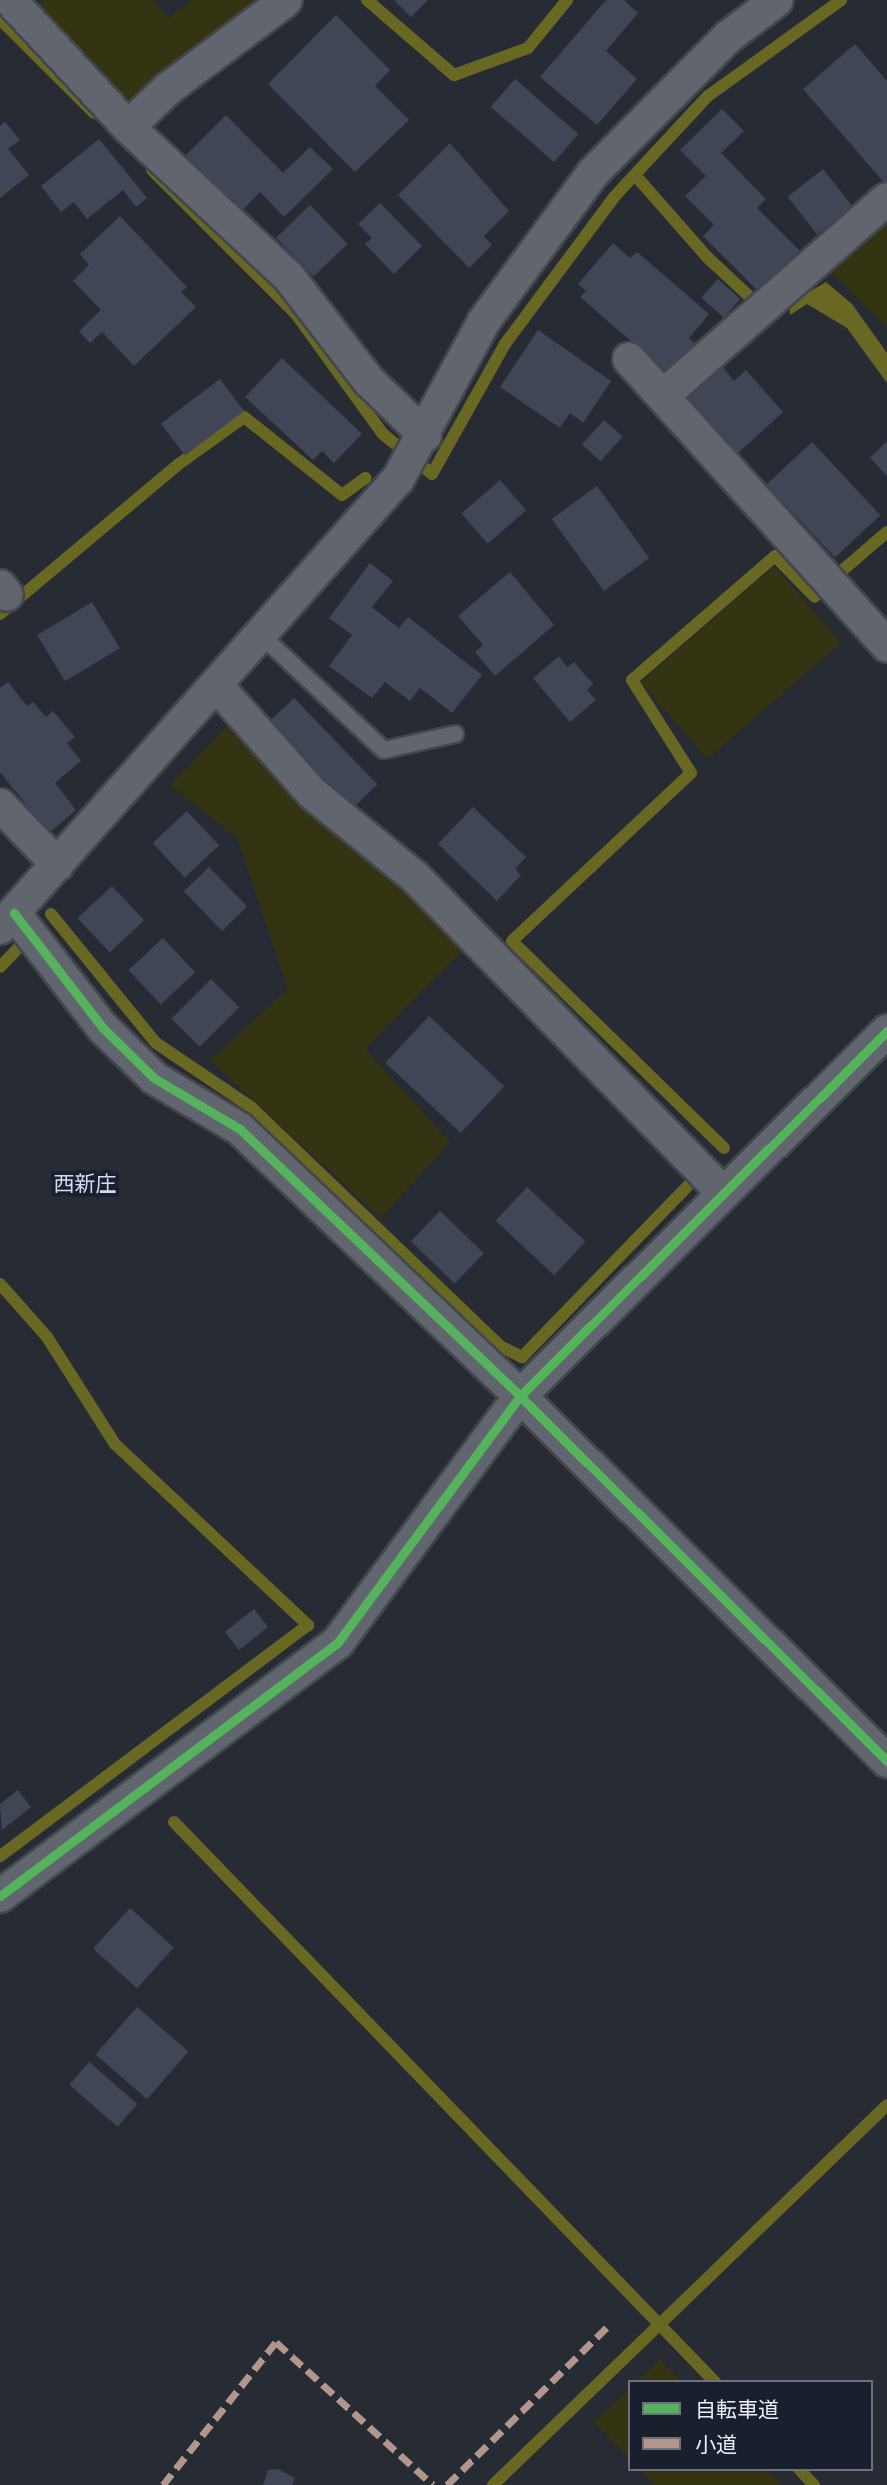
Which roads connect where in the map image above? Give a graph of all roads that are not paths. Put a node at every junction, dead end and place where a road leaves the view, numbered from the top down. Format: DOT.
graph roads {
  1 [pos="10,0"];
  2 [pos="286,0"];
  3 [pos="777,0"];
  4 [pos="128,127"];
  5 [pos="887,199"];
  6 [pos="629,359"];
  7 [pos="665,394"];
  8 [pos="425,435"];
  9 [pos="261,635"];
  10 [pos="887,646"];
  11 [pos="217,686"];
  12 [pos="455,734"];
  13 [pos="0,805"];
  14 [pos="58,865"];
  15 [pos="7,920"];
  16 [pos="887,1031"];
  17 [pos="722,1192"];
  18 [pos="520,1396"];
  19 [pos="887,1761"];
  20 [pos="0,1896"];
  1 -- 4 [label="street"];
  2 -- 4 [label="street"];
  3 -- 8 [label="street"];
  4 -- 8 [label="street"];
  5 -- 7 [label="street"];
  6 -- 7 [label="street"];
  7 -- 10 [label="street"];
  8 -- 9 [label="street"];
  9 -- 11 [label="street"];
  9 -- 12 [label="lane"];
  11 -- 14 [label="street"];
  11 -- 17 [label="street"];
  13 -- 14 [label="street"];
  14 -- 15 [label="street"];
  15 -- 18 [label="street"];
  16 -- 17 [label="street"];
  17 -- 18 [label="street"];
  18 -- 19 [label="street"];
  18 -- 20 [label="street"];
}
